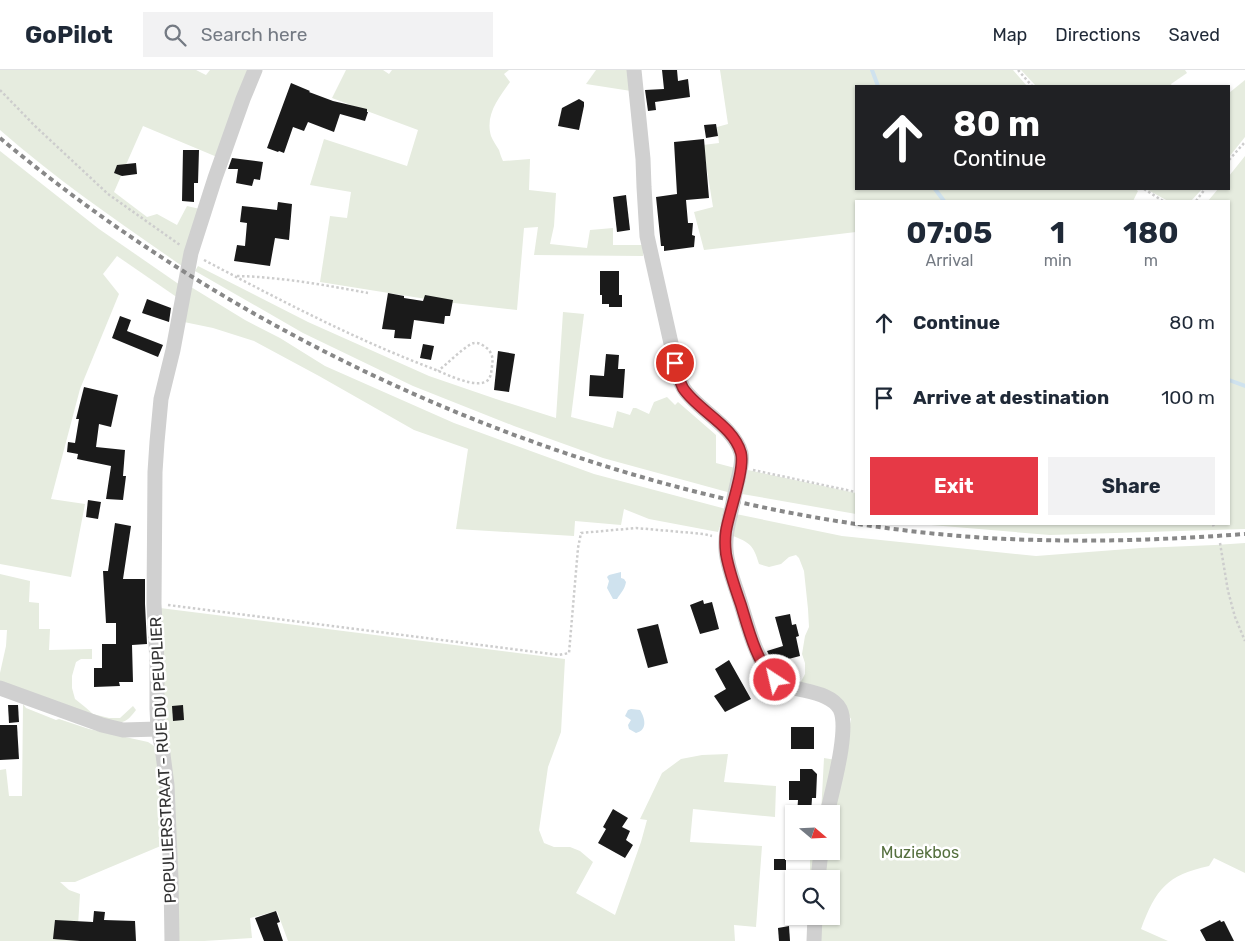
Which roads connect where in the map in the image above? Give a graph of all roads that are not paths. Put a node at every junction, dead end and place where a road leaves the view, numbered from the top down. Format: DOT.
graph roads {
  1 [pos="255,70"];
  2 [pos="634,70"];
  3 [pos="0,688"];
  4 [pos="158,729"];
  5 [pos="829,805"];
  6 [pos="815,925"];
  7 [pos="172,941"];
  8 [pos="814,941"];
  1 -- 4 [label="street, POPULIERSTRAAT - RUE DU PEUPLIER"];
  2 -- 5 [label="street, bridge"];
  3 -- 4 [label="street"];
  4 -- 7 [label="street, POPULIERSTRAAT - RUE DU PEUPLIER"];
  6 -- 8 [label="street"];
}
